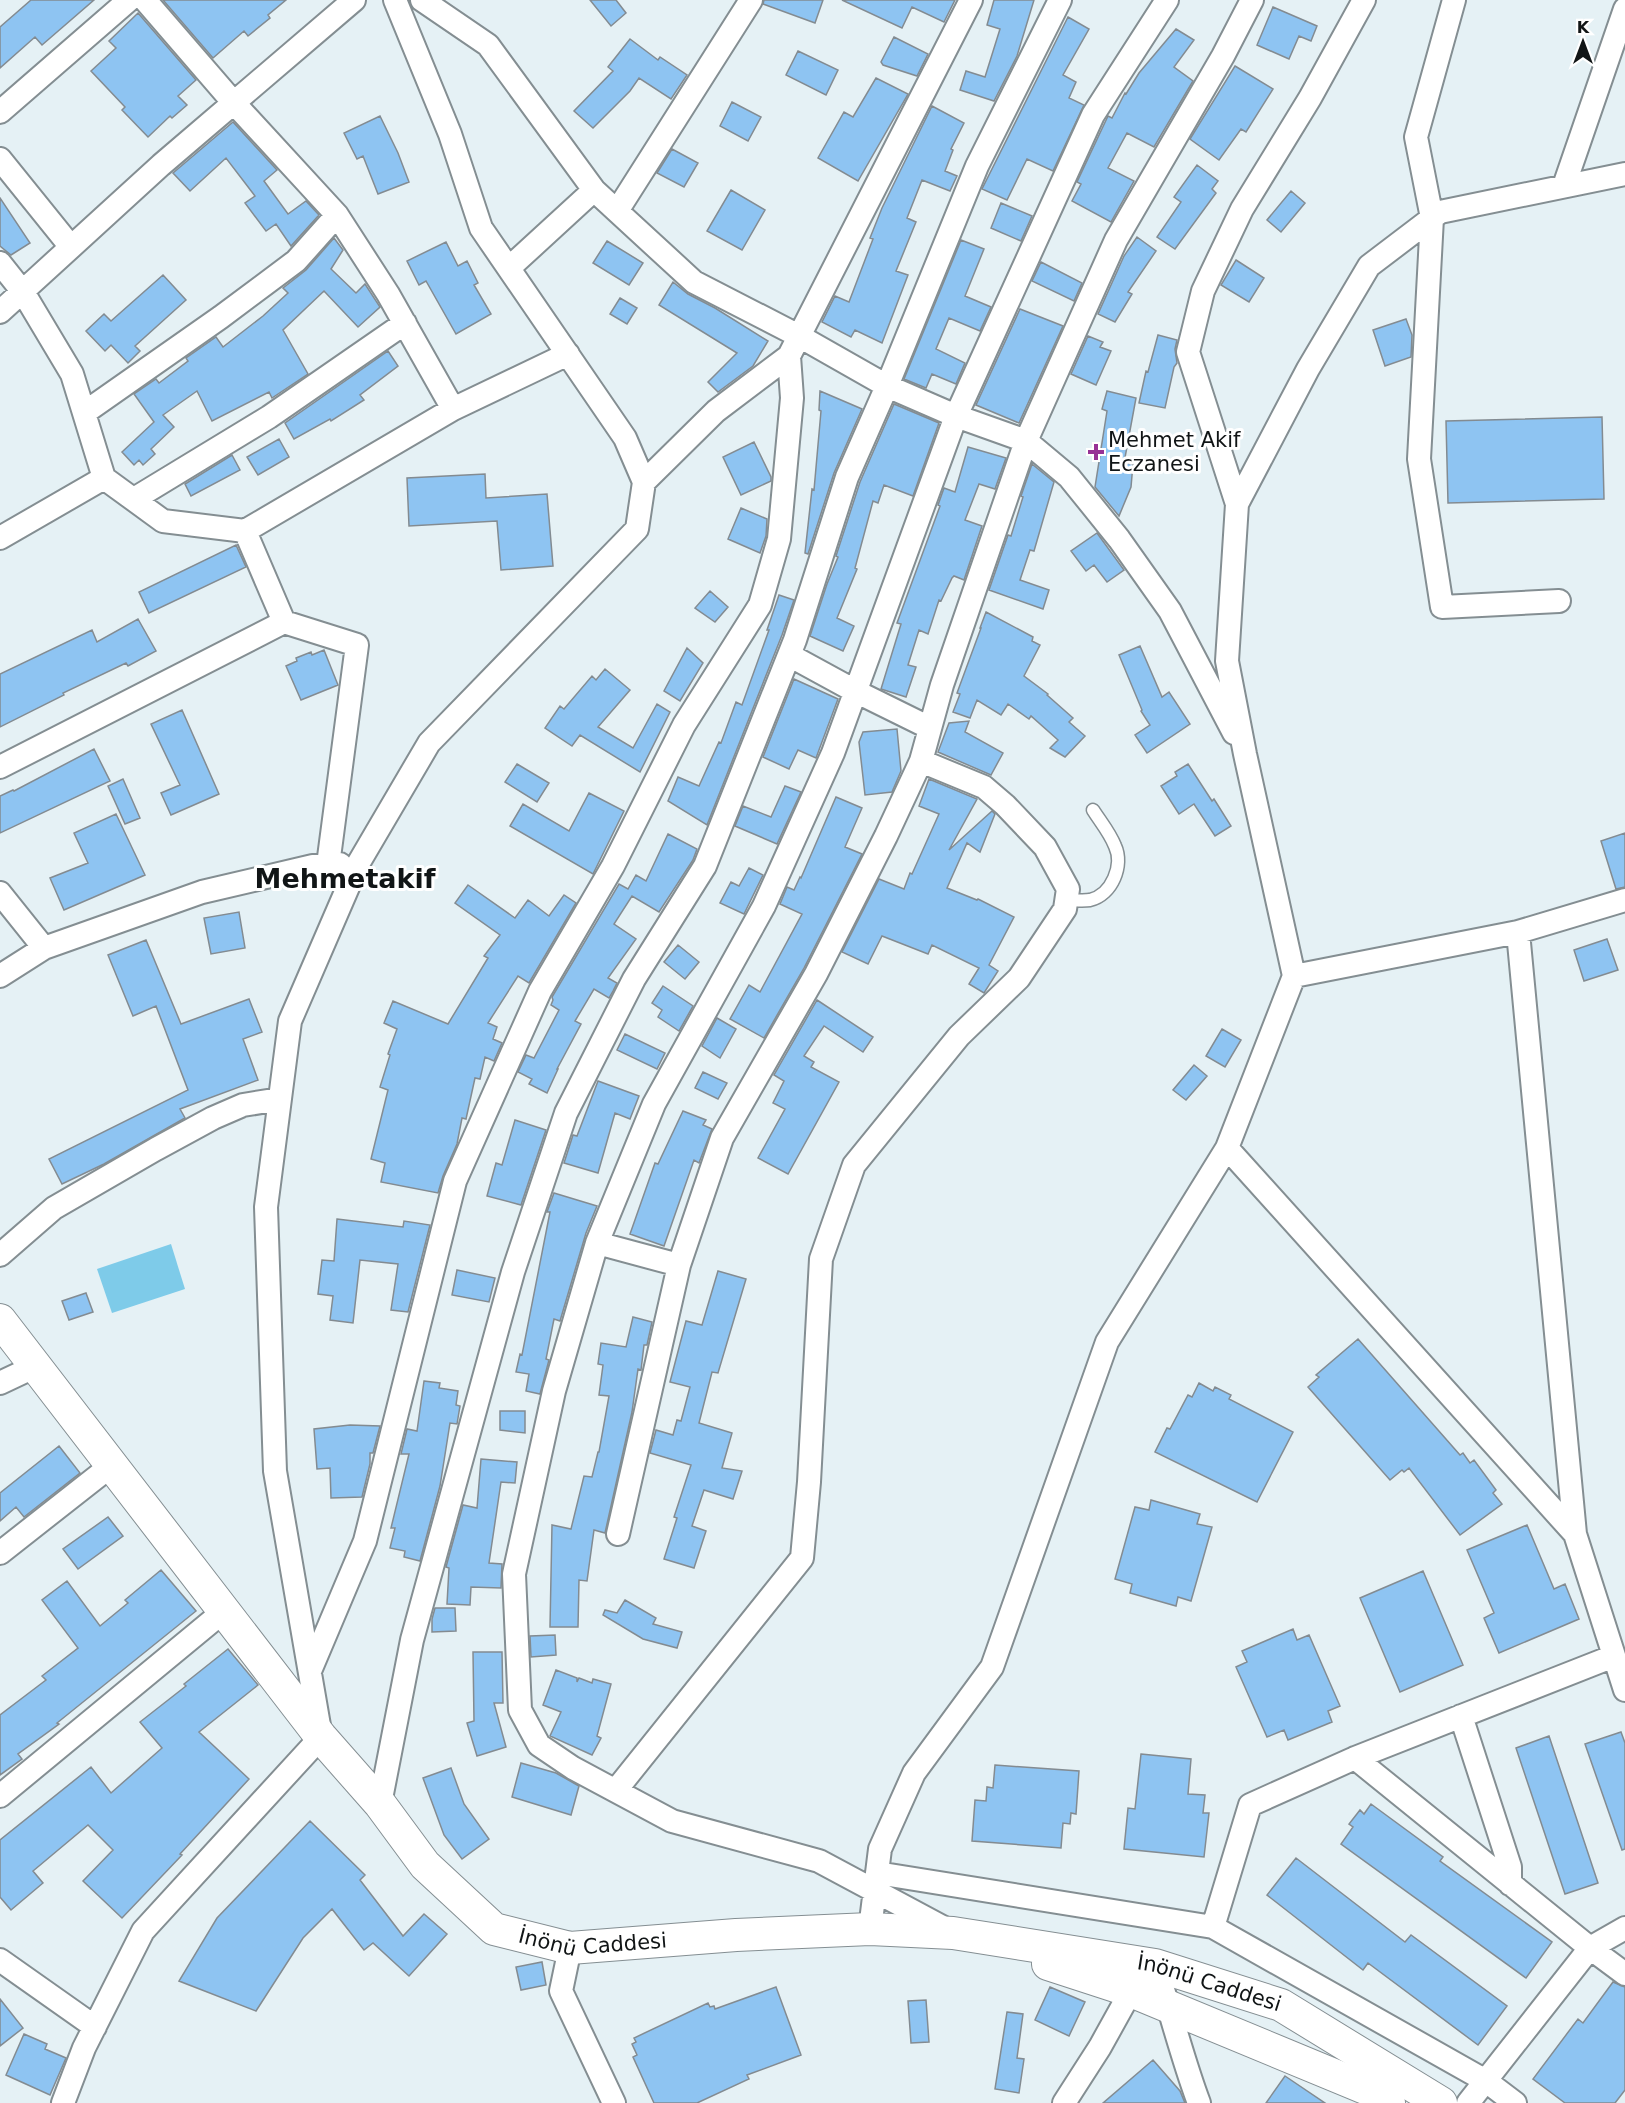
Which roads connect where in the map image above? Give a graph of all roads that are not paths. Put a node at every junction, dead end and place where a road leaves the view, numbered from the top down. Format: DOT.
graph roads {
  1 [pos="129,0"];
  2 [pos="145,0"];
  3 [pos="354,0"];
  4 [pos="395,0"];
  5 [pos="422,0"];
  6 [pos="751,0"];
  7 [pos="971,0"];
  8 [pos="1060,0"];
  9 [pos="1167,0"];
  10 [pos="1252,0"];
  11 [pos="1364,0"];
  12 [pos="1454,0"];
  13 [pos="1625,9"];
  14 [pos="233,102"];
  15 [pos="0,112"];
  16 [pos="0,159"];
  17 [pos="1625,174"];
  18 [pos="1564,186"];
  19 [pos="594,190"];
  20 [pos="616,211"];
  21 [pos="337,215"];
  22 [pos="1432,218"];
  23 [pos="71,247"];
  24 [pos="0,263"];
  25 [pos="509,268"];
  26 [pos="23,292"];
  27 [pos="0,312"];
  28 [pos="405,323"];
  29 [pos="794,346"];
  30 [pos="568,354"];
  31 [pos="887,386"];
  32 [pos="453,409"];
  33 [pos="84,413"];
  34 [pos="956,417"];
  35 [pos="1026,441"];
  36 [pos="104,478"];
  37 [pos="644,482"];
  38 [pos="134,499"];
  39 [pos="1237,504"];
  40 [pos="245,531"];
  41 [pos="0,538"];
  42 [pos="1558,601"];
  43 [pos="284,622"];
  44 [pos="789,655"];
  45 [pos="855,691"];
  46 [pos="930,728"];
  47 [pos="1245,754"];
  48 [pos="921,761"];
  49 [pos="0,767"];
  50 [pos="1093,810"];
  51 [pos="358,864"];
  52 [pos="328,865"];
  53 [pos="0,893"];
  54 [pos="1066,900"];
  55 [pos="1625,900"];
  56 [pos="1518,932"];
  57 [pos="44,948"];
  58 [pos="0,976"];
  59 [pos="1294,976"];
  60 [pos="280,1099"];
  61 [pos="1227,1148"];
  62 [pos="597,1243"];
  63 [pos="0,1255"];
  64 [pos="678,1265"];
  65 [pos="0,1320"];
  66 [pos="36,1366"];
  67 [pos="0,1383"];
  68 [pos="112,1465"];
  69 [pos="618,1534"];
  70 [pos="1575,1534"];
  71 [pos="0,1553"];
  72 [pos="224,1611"];
  73 [pos="1614,1656"];
  74 [pos="310,1671"];
  75 [pos="1625,1690"];
  76 [pos="1461,1716"];
  77 [pos="321,1737"];
  78 [pos="1355,1758"];
  79 [pos="616,1790"];
  80 [pos="0,1796"];
  81 [pos="380,1804"];
  82 [pos="876,1882"];
  83 [pos="1510,1884"];
  84 [pos="1213,1927"];
  85 [pos="1625,1928"];
  86 [pos="870,1929"];
  87 [pos="953,1933"];
  88 [pos="570,1948"];
  89 [pos="1590,1948"];
  90 [pos="0,1960"];
  91 [pos="1155,1965"];
  92 [pos="1625,1974"];
  93 [pos="1131,1991"];
  94 [pos="1169,2006"];
  95 [pos="95,2027"];
  96 [pos="1486,2081"];
  97 [pos="63,2103"];
  98 [pos="614,2103"];
  99 [pos="1064,2103"];
  100 [pos="1199,2103"];
  101 [pos="1389,2103"];
  102 [pos="1441,2103"];
  103 [pos="1468,2103"];
  104 [pos="1515,2103"];
  1 -- 15 [label="street"];
  2 -- 14 [label="street"];
  3 -- 14 [label="street"];
  4 -- 25 [label="street"];
  5 -- 19 [label="street"];
  6 -- 20 [label="street"];
  7 -- 29 [label="street"];
  8 -- 31 [label="street"];
  9 -- 34 [label="street"];
  10 -- 35 [label="street"];
  11 -- 39 [label="street"];
  12 -- 22 [label="street"];
  13 -- 18 [label="street"];
  14 -- 21 [label="street"];
  14 -- 23 [label="street"];
  16 -- 23 [label="street"];
  17 -- 18 [label="street"];
  18 -- 22 [label="street"];
  19 -- 20 [label="street"];
  19 -- 25 [label="street"];
  20 -- 29 [label="street"];
  21 -- 28 [label="street"];
  21 -- 33 [label="street"];
  22 -- 39 [label="street"];
  22 -- 42 [label="street"];
  23 -- 26 [label="street"];
  24 -- 26 [label="street"];
  25 -- 30 [label="street"];
  26 -- 27 [label="street"];
  26 -- 33 [label="street"];
  28 -- 32 [label="street"];
  28 -- 38 [label="street"];
  29 -- 31 [label="street"];
  29 -- 37 [label="street"];
  29 -- 74 [label="street"];
  30 -- 32 [label="street"];
  30 -- 37 [label="street"];
  31 -- 34 [label="street"];
  31 -- 44 [label="street"];
  32 -- 40 [label="street"];
  33 -- 36 [label="street"];
  34 -- 35 [label="street"];
  34 -- 45 [label="street"];
  35 -- 46 [label="street"];
  35 -- 47 [label="street"];
  36 -- 38 [label="street"];
  36 -- 41 [label="street"];
  37 -- 51 [label="street"];
  38 -- 40 [label="street"];
  39 -- 47 [label="street"];
  40 -- 43 [label="street"];
  43 -- 49 [label="street"];
  43 -- 52 [label="street"];
  44 -- 45 [label="street"];
  44 -- 81 [label="street"];
  45 -- 46 [label="street"];
  45 -- 62 [label="street"];
  46 -- 48 [label="street"];
  47 -- 59 [label="street"];
  48 -- 54 [label="street"];
  48 -- 64 [label="street"];
  50 -- 54 [label="lane"];
  51 -- 52 [label="street"];
  51 -- 60 [label="street"];
  52 -- 57 [label="street"];
  53 -- 57 [label="street"];
  54 -- 79 [label="street"];
  55 -- 56 [label="street"];
  56 -- 59 [label="street"];
  56 -- 70 [label="street"];
  57 -- 58 [label="street"];
  59 -- 61 [label="street"];
  60 -- 63 [label="street"];
  60 -- 74 [label="street"];
  61 -- 70 [label="street"];
  61 -- 82 [label="street"];
  62 -- 64 [label="street"];
  62 -- 79 [label="street"];
  64 -- 69 [label="street"];
  65 -- 66 [label="main road, İnönü Caddesi"];
  66 -- 67 [label="street"];
  66 -- 68 [label="main road, İnönü Caddesi"];
  68 -- 71 [label="street"];
  68 -- 72 [label="main road, İnönü Caddesi"];
  70 -- 73 [label="street"];
  72 -- 77 [label="main road, İnönü Caddesi"];
  72 -- 80 [label="street"];
  73 -- 75 [label="street"];
  73 -- 76 [label="street"];
  74 -- 77 [label="street"];
  76 -- 78 [label="street"];
  76 -- 83 [label="street"];
  77 -- 81 [label="main road, İnönü Caddesi"];
  77 -- 95 [label="street"];
  78 -- 83 [label="street"];
  78 -- 84 [label="street"];
  79 -- 82 [label="street"];
  81 -- 88 [label="main road, İnönü Caddesi"];
  82 -- 84 [label="street"];
  82 -- 86 [label="street"];
  82 -- 87 [label="street"];
  83 -- 89 [label="street"];
  84 -- 96 [label="street"];
  85 -- 89 [label="street"];
  86 -- 87 [label="main road, İnönü Caddesi"];
  86 -- 88 [label="main road, İnönü Caddesi"];
  87 -- 91 [label="main road, İnönü Caddesi"];
  87 -- 93 [label="main road, İnönü Caddesi"];
  88 -- 98 [label="street"];
  89 -- 92 [label="street"];
  89 -- 96 [label="street"];
  90 -- 95 [label="street"];
  91 -- 93 [label="street"];
  91 -- 94 [label="street"];
  91 -- 102 [label="main road, İnönü Caddesi"];
  93 -- 94 [label="main road, İnönü Caddesi"];
  93 -- 99 [label="street"];
  94 -- 100 [label="street"];
  94 -- 101 [label="main road, İnönü Caddesi"];
  95 -- 97 [label="street"];
  96 -- 103 [label="street"];
  96 -- 104 [label="street"];
}
